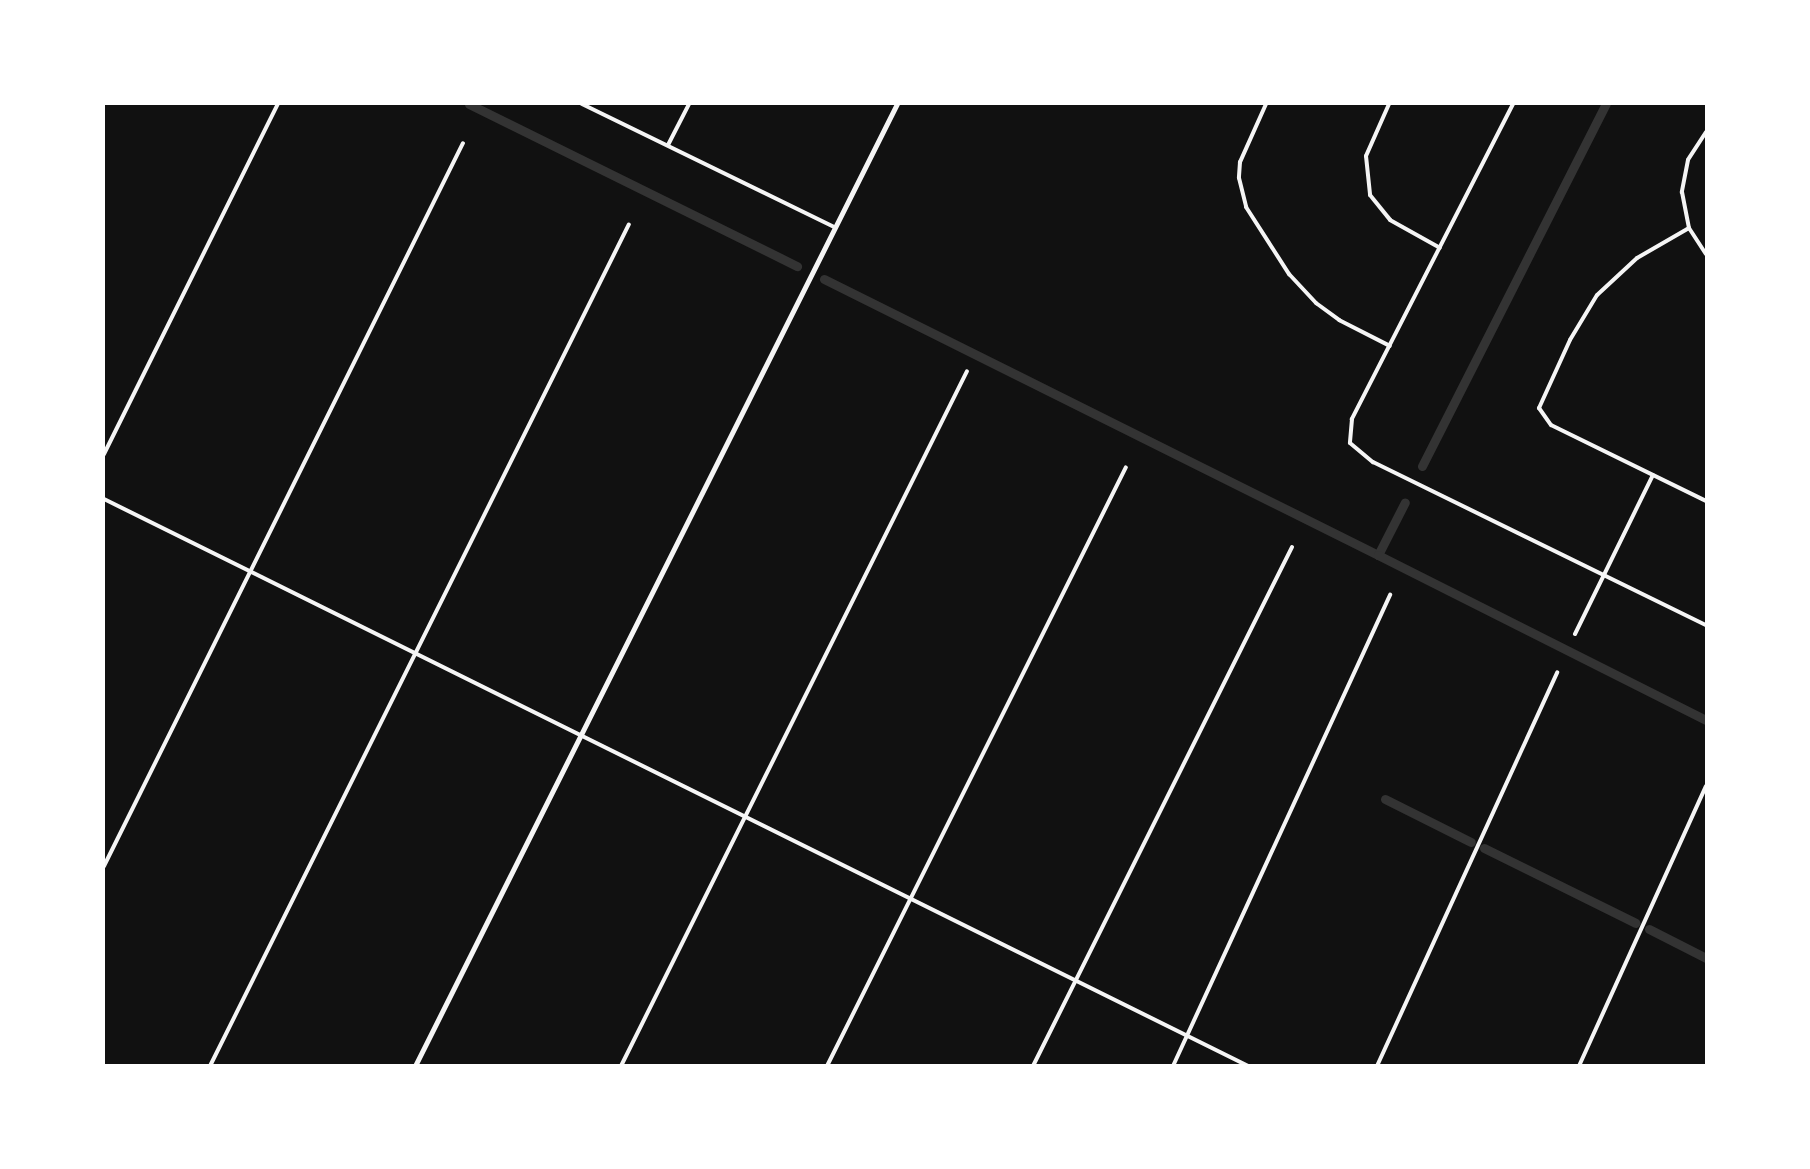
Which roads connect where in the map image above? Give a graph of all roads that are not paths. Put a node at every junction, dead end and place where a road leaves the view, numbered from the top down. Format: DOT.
graph roads {
  1 [pos="278,104"];
  2 [pos="582,104"];
  3 [pos="689,104"];
  4 [pos="897,104"];
  5 [pos="1266,104"];
  6 [pos="1389,104"];
  7 [pos="1513,104"];
  8 [pos="1707,132"];
  9 [pos="464,143"];
  10 [pos="668,145"];
  11 [pos="629,224"];
  12 [pos="834,227"];
  13 [pos="1689,228"];
  14 [pos="1440,248"];
  15 [pos="1707,255"];
  16 [pos="1390,346"];
  17 [pos="967,371"];
  18 [pos="104,454"];
  19 [pos="1126,468"];
  20 [pos="1653,475"];
  21 [pos="104,499"];
  22 [pos="1707,501"];
  23 [pos="1292,547"];
  24 [pos="250,572"];
  25 [pos="1605,574"];
  26 [pos="1390,595"];
  27 [pos="1707,625"];
  28 [pos="1575,634"];
  29 [pos="415,654"];
  30 [pos="1557,672"];
  31 [pos="581,735"];
  32 [pos="1707,786"];
  33 [pos="744,817"];
  34 [pos="104,866"];
  35 [pos="910,899"];
  36 [pos="1076,981"];
  37 [pos="1187,1035"];
  38 [pos="210,1065"];
  39 [pos="415,1065"];
  40 [pos="621,1065"];
  41 [pos="827,1065"];
  42 [pos="1034,1065"];
  43 [pos="1173,1065"];
  44 [pos="1248,1065"];
  45 [pos="1377,1065"];
  46 [pos="1579,1065"];
  1 -- 18 [label="street"];
  2 -- 10 [label="street"];
  3 -- 10 [label="street"];
  4 -- 12 [label="street"];
  5 -- 16 [label="street"];
  6 -- 14 [label="street"];
  7 -- 14 [label="street"];
  8 -- 13 [label="street"];
  9 -- 24 [label="street"];
  10 -- 12 [label="street"];
  11 -- 29 [label="street"];
  12 -- 31 [label="street"];
  13 -- 15 [label="street"];
  13 -- 20 [label="street"];
  14 -- 16 [label="street"];
  16 -- 25 [label="street"];
  17 -- 33 [label="street"];
  19 -- 35 [label="street"];
  20 -- 22 [label="street"];
  20 -- 25 [label="street"];
  21 -- 24 [label="street"];
  23 -- 36 [label="street"];
  24 -- 29 [label="street"];
  24 -- 34 [label="street"];
  25 -- 27 [label="street"];
  25 -- 28 [label="street"];
  26 -- 37 [label="street"];
  29 -- 31 [label="street"];
  29 -- 38 [label="street"];
  30 -- 45 [label="street"];
  31 -- 33 [label="street"];
  31 -- 39 [label="street"];
  32 -- 46 [label="street"];
  33 -- 35 [label="street"];
  33 -- 40 [label="street"];
  35 -- 36 [label="street"];
  35 -- 41 [label="street"];
  36 -- 37 [label="street"];
  36 -- 42 [label="street"];
  37 -- 43 [label="street"];
  37 -- 44 [label="street"];
}
